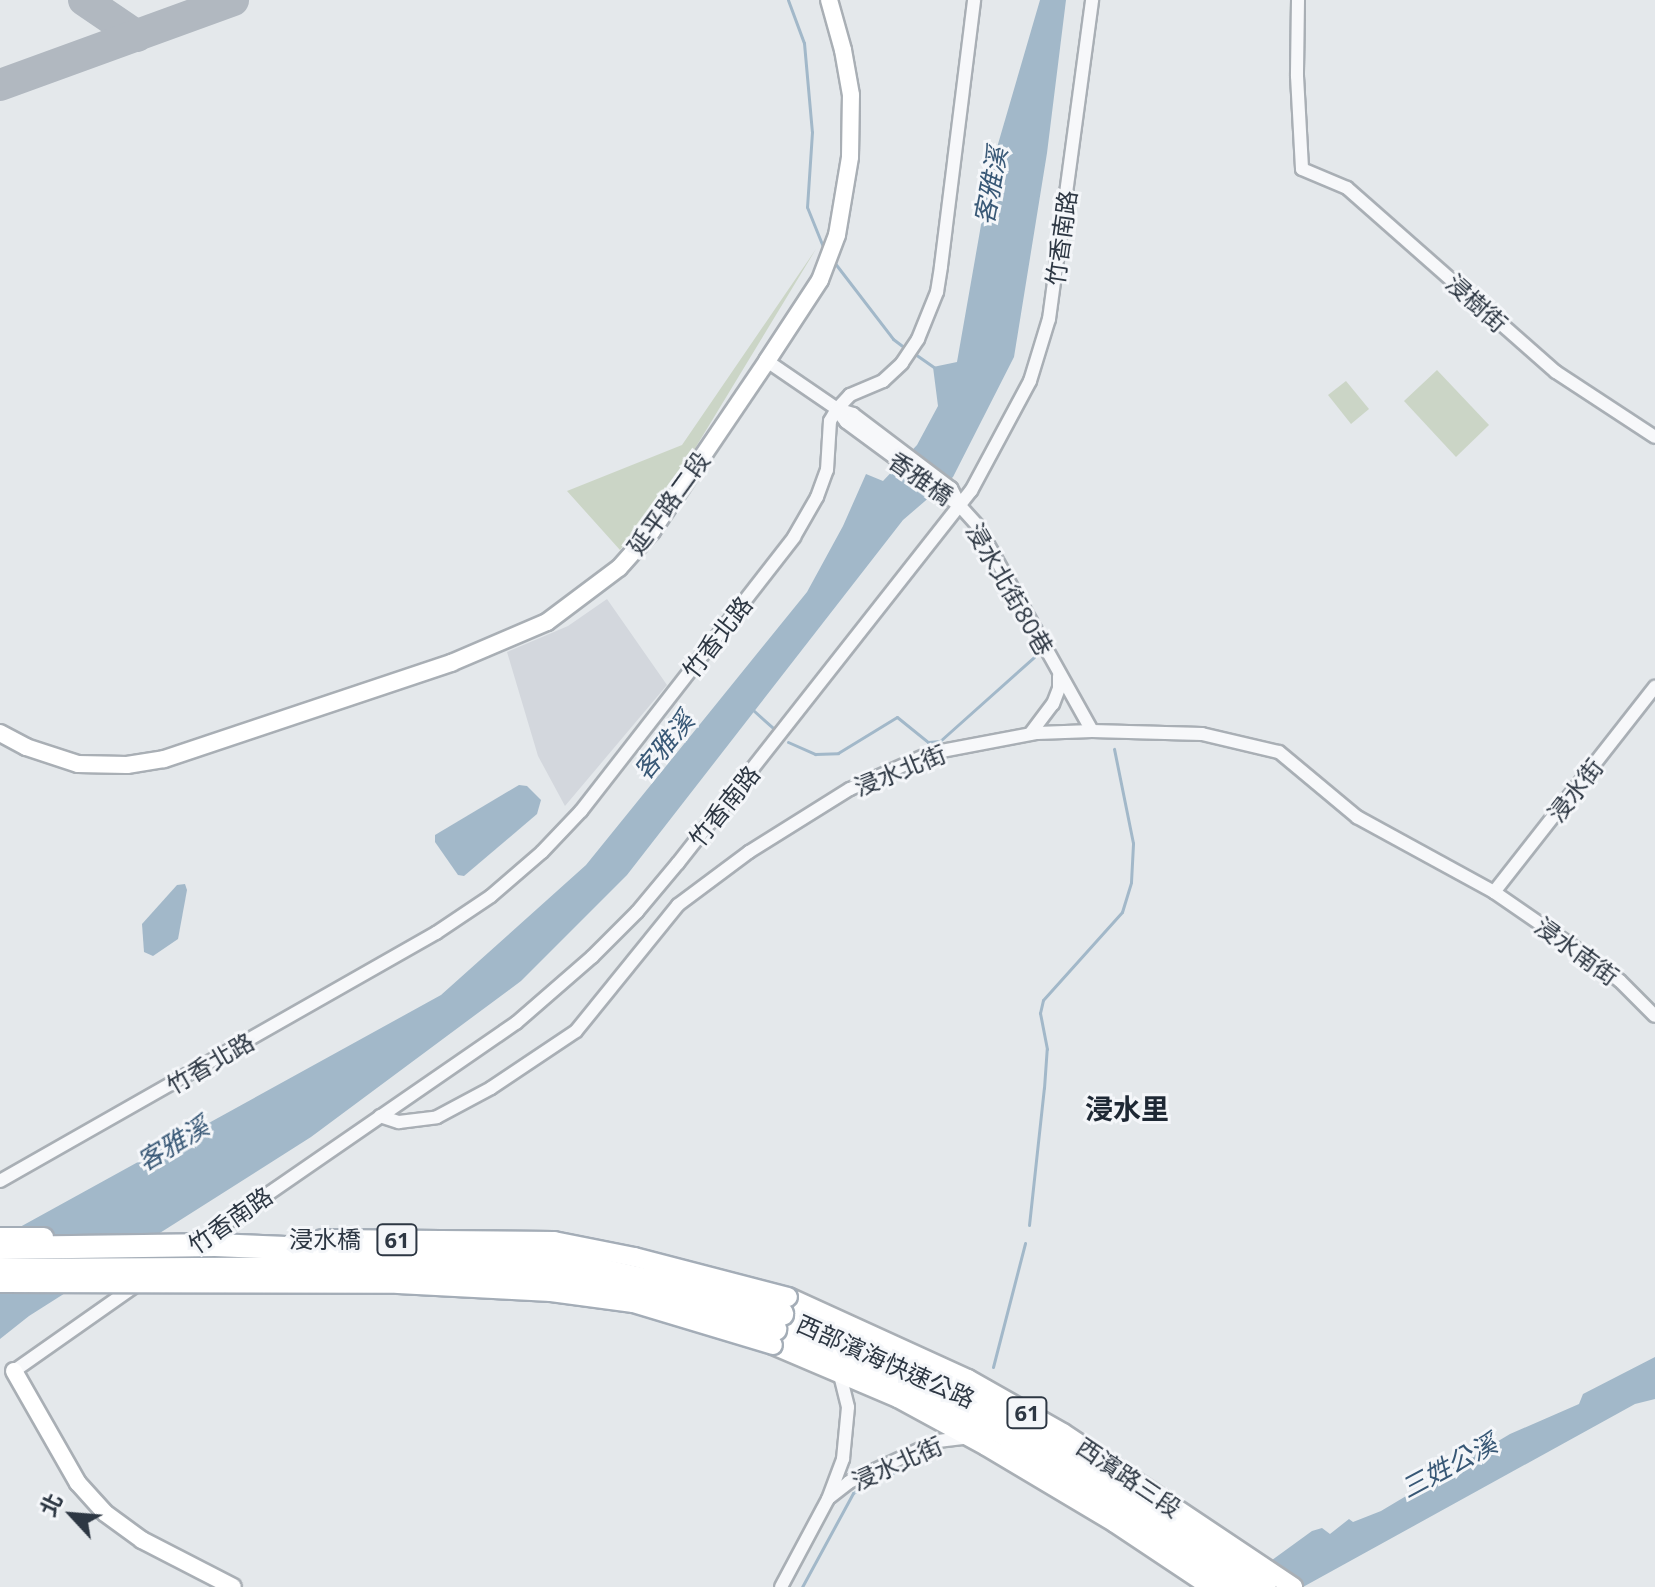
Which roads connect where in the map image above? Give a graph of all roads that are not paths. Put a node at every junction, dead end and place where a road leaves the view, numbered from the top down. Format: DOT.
graph roads {
  1 [pos="829,0"];
  2 [pos="974,0"];
  3 [pos="1092,0"];
  4 [pos="1298,0"];
  5 [pos="767,361"];
  6 [pos="837,409"];
  7 [pos="1655,437"];
  8 [pos="960,506"];
  9 [pos="1059,673"];
  10 [pos="1655,687"];
  11 [pos="1092,731"];
  12 [pos="0,733"];
  13 [pos="1030,734"];
  14 [pos="1494,892"];
  15 [pos="1655,1016"];
  16 [pos="380,1116"];
  17 [pos="0,1181"];
  18 [pos="0,1237"];
  19 [pos="0,1248"];
  20 [pos="0,1270"];
  21 [pos="0,1283"];
  22 [pos="780,1321"];
  23 [pos="14,1371"];
  24 [pos="840,1374"];
  25 [pos="969,1437"];
  26 [pos="828,1499"];
  27 [pos="1229,1574"];
  28 [pos="233,1587"];
  29 [pos="781,1587"];
  30 [pos="1265,1587"];
  31 [pos="1293,1587"];
  1 -- 5 [label="street, 延平路二段"];
  2 -- 6 [label="street"];
  3 -- 8 [label="street, 竹香南路"];
  4 -- 7 [label="street, 浸樹街"];
  5 -- 6 [label="street"];
  5 -- 12 [label="street, 延平路二段"];
  6 -- 8 [label="street, 香雅橋"];
  6 -- 17 [label="street, 竹香北路"];
  8 -- 9 [label="street, 浸水北街80巷"];
  8 -- 16 [label="street, 竹香南路"];
  9 -- 11 [label="street, 浸水北街80巷"];
  9 -- 13 [label="street, 浸水北街80巷"];
  10 -- 14 [label="street, 浸水街"];
  11 -- 13 [label="street, 浸水北街"];
  11 -- 14 [label="street, 浸水北街"];
  13 -- 16 [label="street, 浸水北街"];
  14 -- 15 [label="street, 浸水南街"];
  16 -- 23 [label="street, 竹香南路"];
  18 -- 22 [label="main road, 浸水橋 / 61, bridge"];
  19 -- 22 [label="highway, 浸水橋 / 61, bridge"];
  20 -- 22 [label="highway, 浸水橋 / 61, bridge"];
  21 -- 22 [label="main road, 浸水橋 / 61, bridge"];
  22 -- 24 [label="main road, 西濱路三段 / 61"];
  22 -- 27 [label="highway, 西部濱海快速公路 / 61"];
  22 -- 27 [label="main road, 西濱路三段 / 61"];
  23 -- 28 [label="street"];
  24 -- 25 [label="main road, 西濱路三段 / 61"];
  24 -- 26 [label="street, 浸水北街"];
  25 -- 26 [label="street, 浸水北街"];
  25 -- 27 [label="main road, 西濱路三段 / 61"];
  26 -- 29 [label="street, 浸水北街"];
  27 -- 30 [label="highway, 61"];
  27 -- 31 [label="main road, 61"];
}
